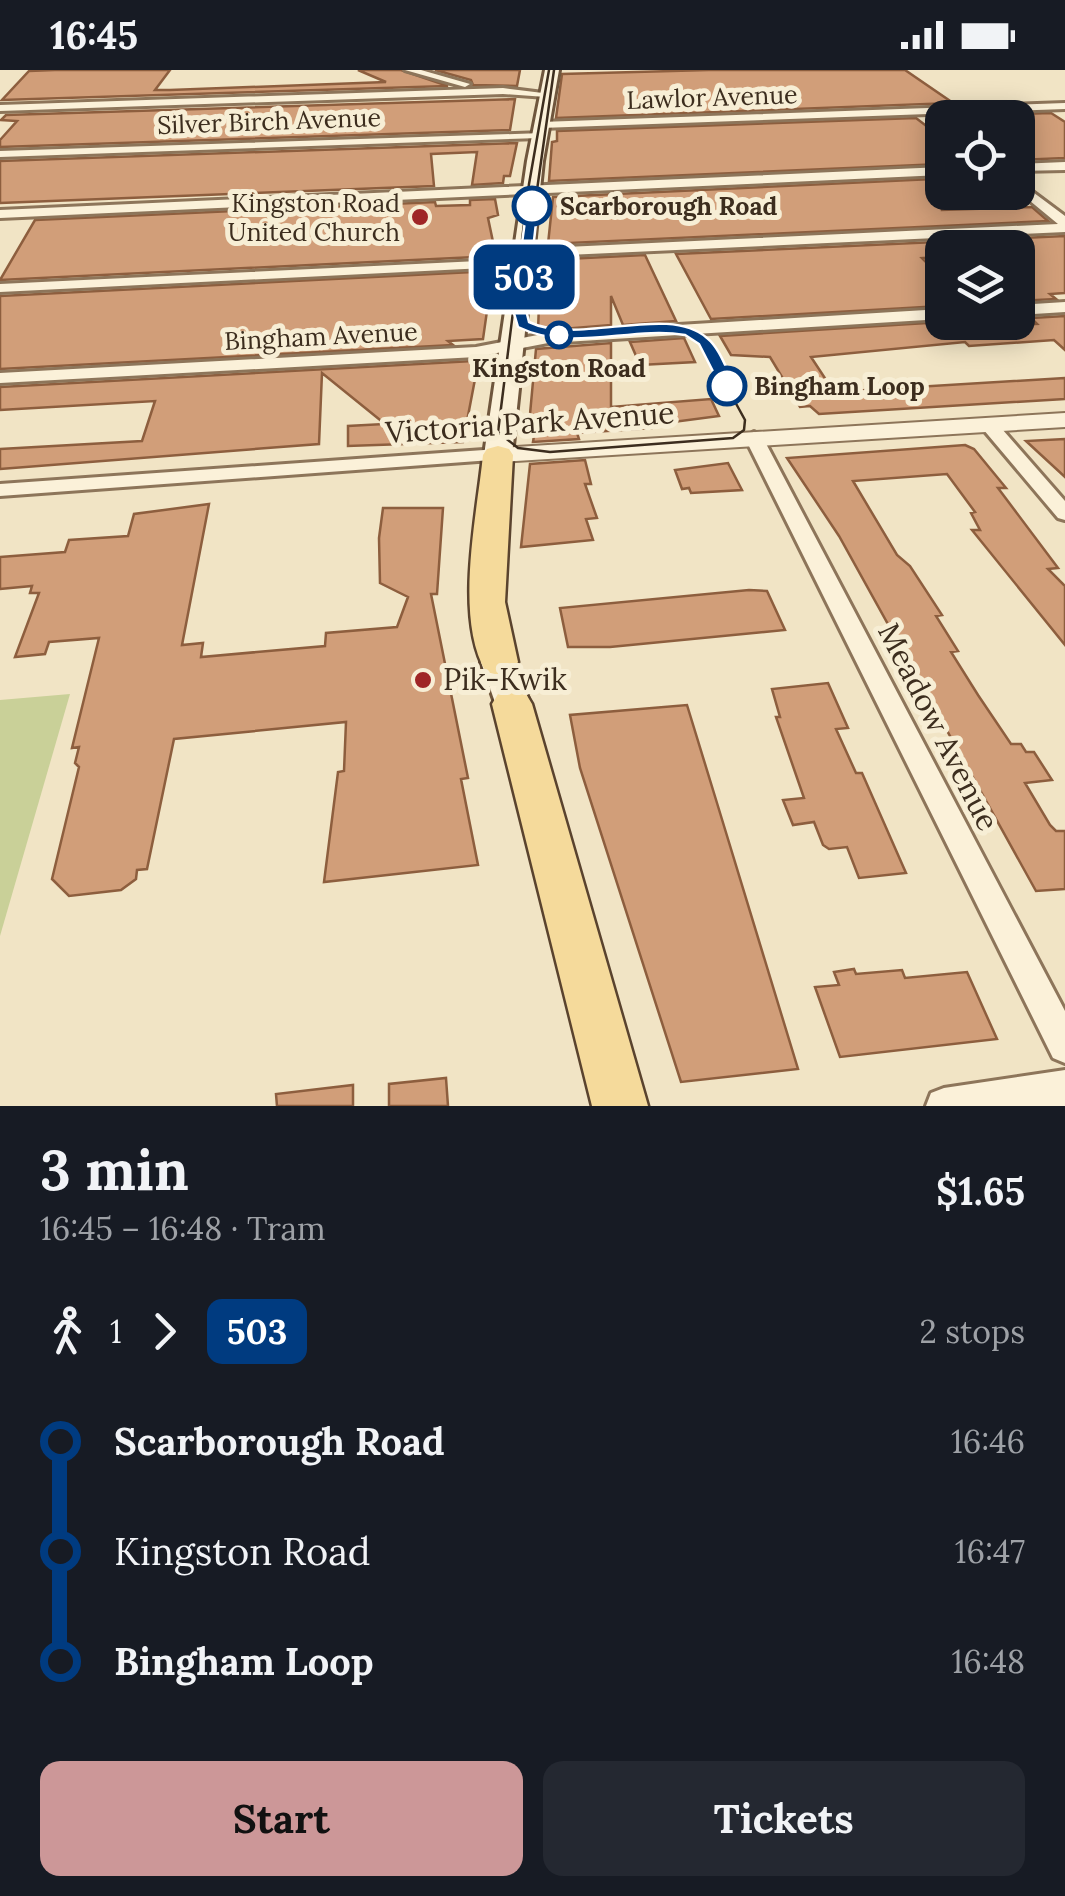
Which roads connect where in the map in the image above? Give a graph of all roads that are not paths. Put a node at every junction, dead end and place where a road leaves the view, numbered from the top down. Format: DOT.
graph roads {
  1 [pos="410,70"];
  2 [pos="552,70"];
  3 [pos="480,92"];
  4 [pos="546,94"];
  5 [pos="1065,106"];
  6 [pos="0,108"];
  7 [pos="540,130"];
  8 [pos="0,154"];
  9 [pos="1065,166"];
  10 [pos="1035,167"];
  11 [pos="925,172"];
  12 [pos="532,191"];
  13 [pos="1035,199"];
  14 [pos="0,214"];
  15 [pos="1065,225"];
  16 [pos="523,258"];
  17 [pos="0,288"];
  18 [pos="1065,307"];
  19 [pos="1035,309"];
  20 [pos="925,315"];
  21 [pos="512,344"];
  22 [pos="0,378"];
  23 [pos="1065,420"];
  24 [pos="989,425"];
  25 [pos="754,438"];
  26 [pos="498,455"];
  27 [pos="0,490"];
  28 [pos="1065,514"];
  29 [pos="1065,1046"];
  30 [pos="1065,1088"];
  31 [pos="620,1106"];
  32 [pos="944,1106"];
  1 -- 3 [label="street"];
  2 -- 4 [label="main road"];
  3 -- 4 [label="street"];
  3 -- 6 [label="street"];
  4 -- 7 [label="main road"];
  5 -- 7 [label="street, Lawlor Avenue"];
  7 -- 8 [label="street, Silver Birch Avenue"];
  7 -- 12 [label="main road"];
  9 -- 10 [label="street"];
  11 -- 12 [label="street"];
  12 -- 14 [label="street"];
  12 -- 16 [label="main road"];
  13 -- 15 [label="street"];
  15 -- 16 [label="street"];
  16 -- 17 [label="street"];
  16 -- 21 [label="main road"];
  18 -- 19 [label="street"];
  20 -- 21 [label="street, Bingham Avenue"];
  21 -- 22 [label="street, Bingham Avenue"];
  21 -- 26 [label="main road"];
  23 -- 24 [label="street, Victoria Park Avenue"];
  24 -- 25 [label="street, Victoria Park Avenue"];
  24 -- 28 [label="street"];
  25 -- 26 [label="street, Victoria Park Avenue"];
  25 -- 29 [label="street, Meadow Avenue"];
  26 -- 27 [label="street, Victoria Park Avenue"];
  26 -- 31 [label="main road"];
  30 -- 32 [label="street"];
}
